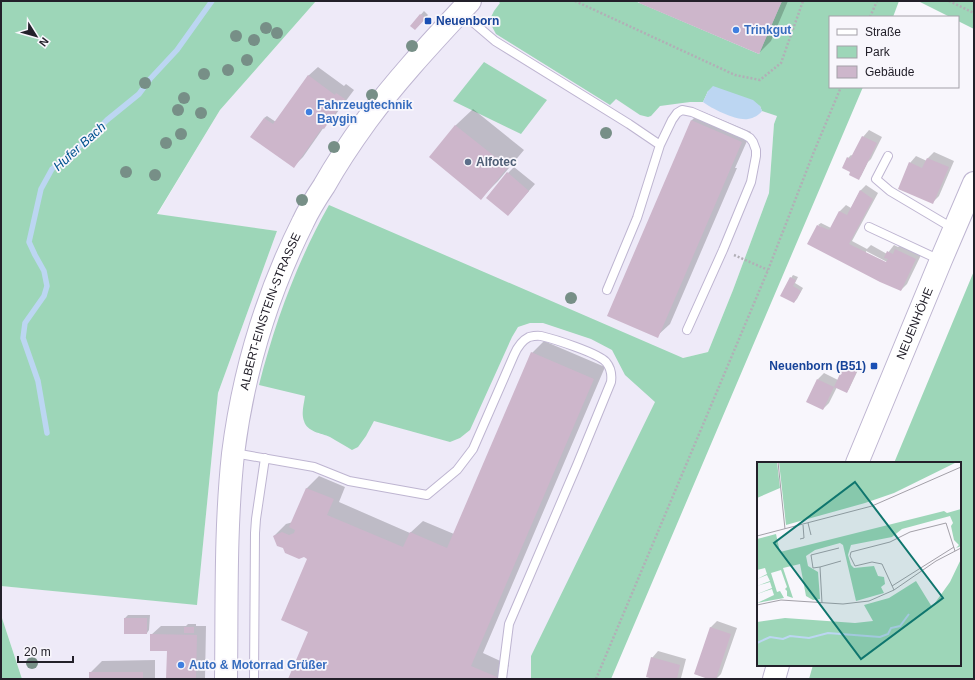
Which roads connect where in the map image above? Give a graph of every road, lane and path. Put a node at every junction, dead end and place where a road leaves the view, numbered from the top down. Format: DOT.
graph roads {
  1 [pos="575,1"];
  2 [pos="803,1"];
  3 [pos="877,1"];
  4 [pos="949,1"];
  5 [pos="465,6"];
  6 [pos="974,13"];
  7 [pos="871,15"];
  8 [pos="841,88"];
  9 [pos="660,145"];
  10 [pos="888,156"];
  11 [pos="974,184"];
  12 [pos="869,227"];
  13 [pos="954,229"];
  14 [pos="723,250"];
  15 [pos="941,260"];
  16 [pos="768,270"];
  17 [pos="607,290"];
  18 [pos="687,330"];
  19 [pos="234,453"];
  20 [pos="265,458"];
  21 [pos="857,462"];
  22 [pos="778,666"];
  23 [pos="226,679"];
  24 [pos="254,679"];
  25 [pos="502,679"];
  26 [pos="596,679"];
  27 [pos="774,679"];
  1 -- 2 [label="path"];
  3 -- 7 [label="path"];
  4 -- 6 [label="path"];
  5 -- 9 [label="lane"];
  5 -- 19 [label="street, ALBERT-EINSTEIN-STRASSE"];
  8 -- 16 [label="path"];
  9 -- 14 [label="lane"];
  9 -- 17 [label="lane"];
  10 -- 13 [label="lane"];
  11 -- 13 [label="street, NEUENHÖHE"];
  12 -- 15 [label="lane"];
  13 -- 15 [label="street, NEUENHÖHE"];
  14 -- 16 [label="path"];
  14 -- 18 [label="lane"];
  15 -- 21 [label="street, NEUENHÖHE"];
  16 -- 26 [label="path"];
  19 -- 20 [label="lane"];
  19 -- 23 [label="street, ALBERT-EINSTEIN-STRASSE"];
  20 -- 24 [label="lane"];
  20 -- 25 [label="lane"];
  22 -- 27 [label="street"];
}
